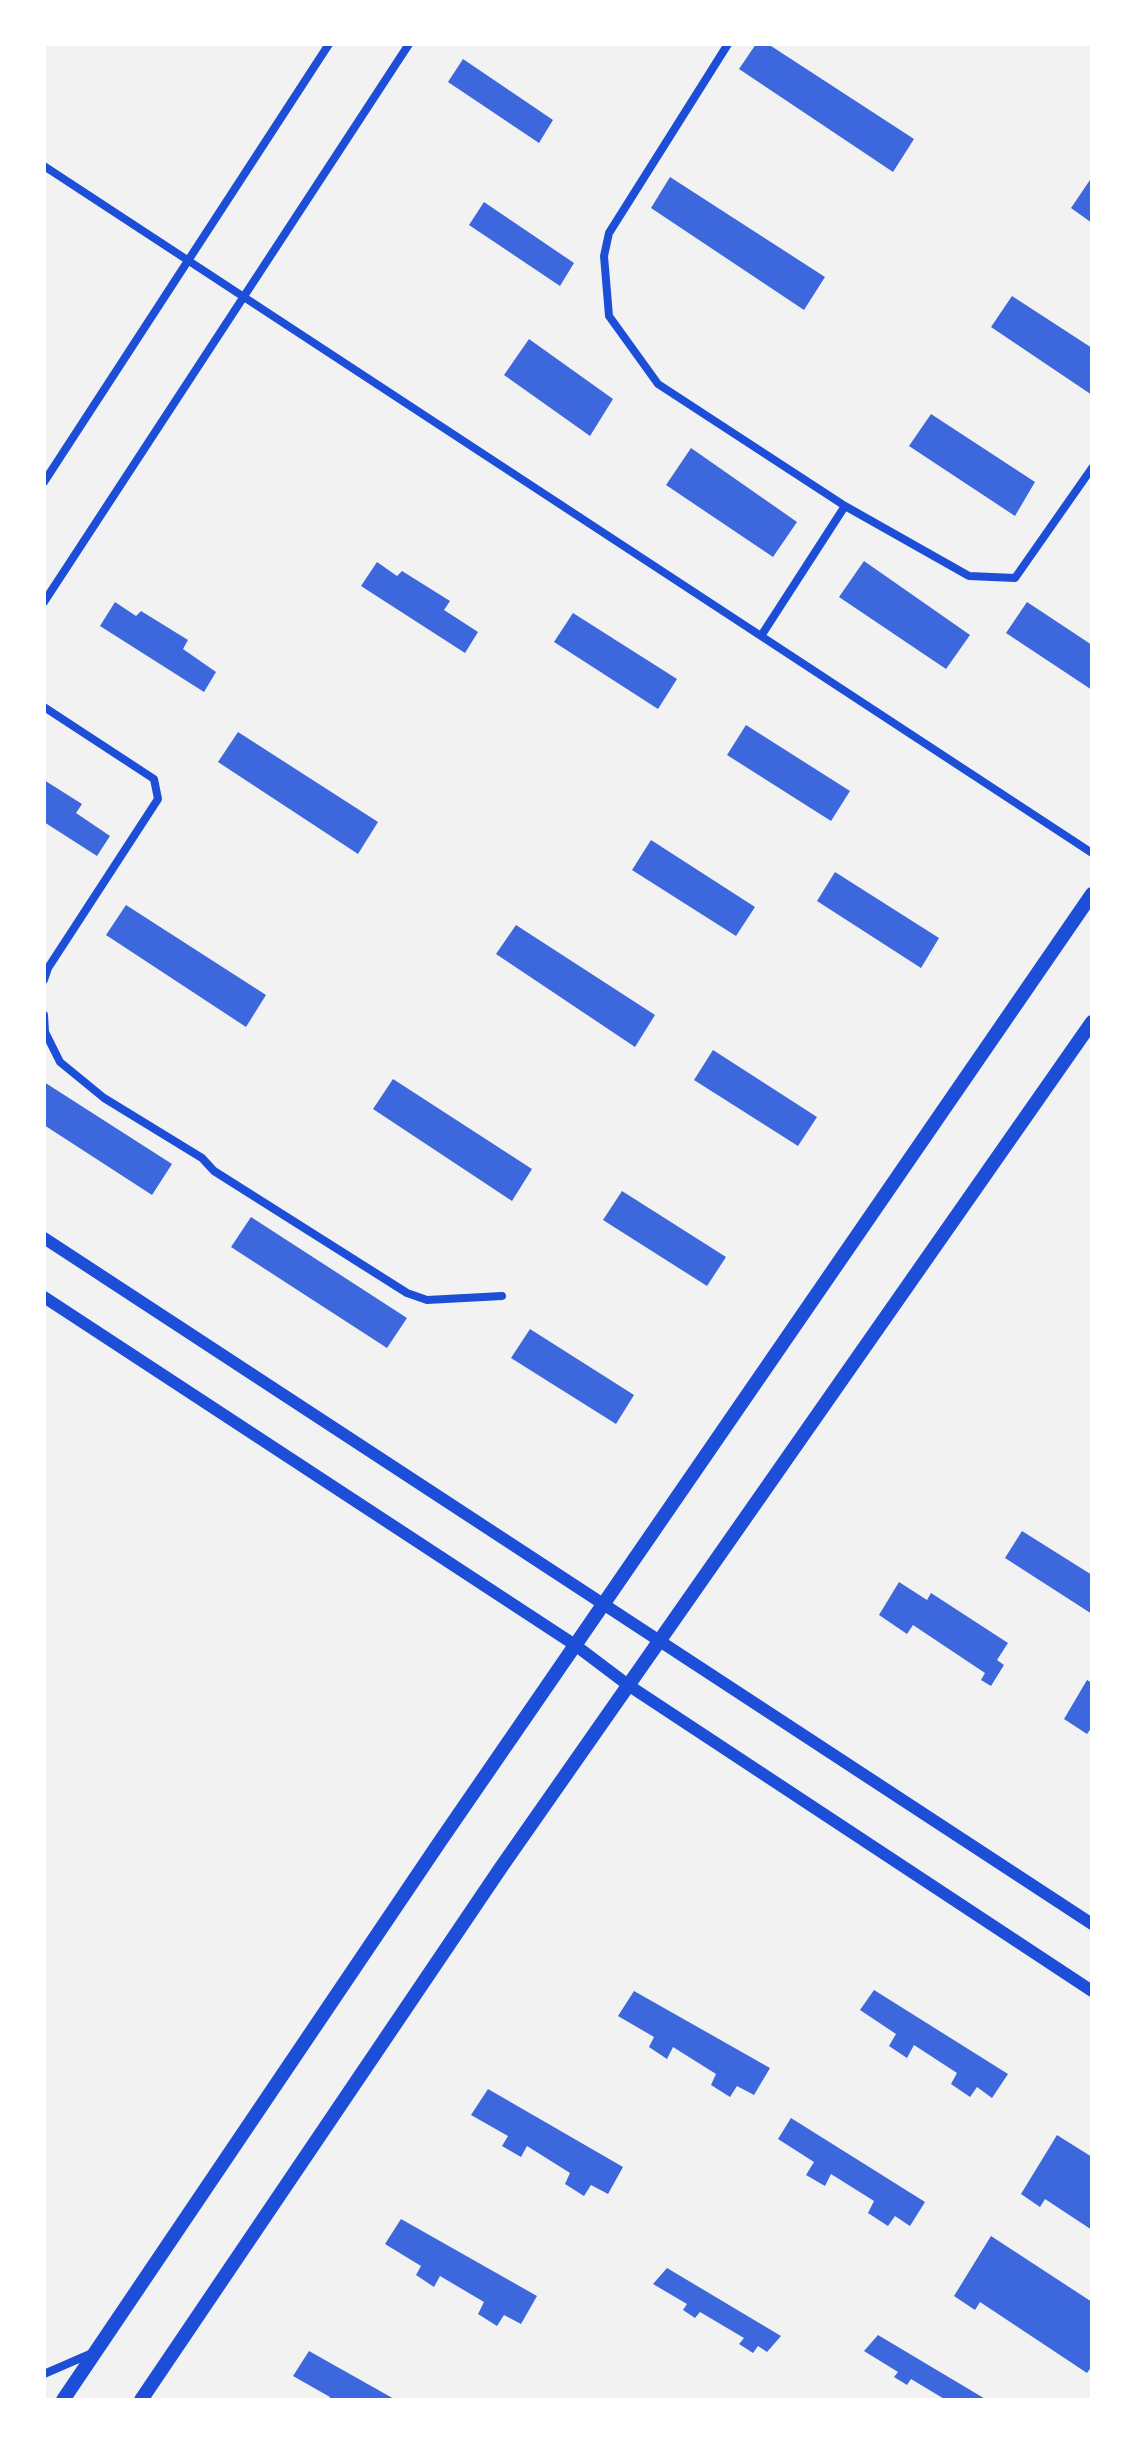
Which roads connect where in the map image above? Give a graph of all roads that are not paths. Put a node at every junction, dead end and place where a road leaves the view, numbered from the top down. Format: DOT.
graph roads {
  1 [pos="329,44"];
  2 [pos="409,44"];
  3 [pos="728,44"];
  4 [pos="44,166"];
  5 [pos="188,261"];
  6 [pos="245,298"];
  7 [pos="1092,468"];
  8 [pos="44,482"];
  9 [pos="845,506"];
  10 [pos="44,602"];
  11 [pos="761,636"];
  12 [pos="44,707"];
  13 [pos="1092,853"];
  14 [pos="1092,894"];
  15 [pos="44,980"];
  16 [pos="44,1015"];
  17 [pos="1092,1022"];
  18 [pos="44,1238"];
  19 [pos="502,1296"];
  20 [pos="44,1297"];
  21 [pos="603,1604"];
  22 [pos="659,1642"];
  23 [pos="575,1645"];
  24 [pos="628,1685"];
  25 [pos="1092,1924"];
  26 [pos="1092,1991"];
  27 [pos="95,2352"];
  28 [pos="44,2374"];
  29 [pos="63,2400"];
  30 [pos="141,2400"];
  1 -- 5 [label="street"];
  2 -- 6 [label="street"];
  3 -- 9 [label="street"];
  4 -- 5 [label="street"];
  5 -- 6 [label="street"];
  5 -- 8 [label="street"];
  6 -- 10 [label="street"];
  6 -- 11 [label="street"];
  7 -- 9 [label="street"];
  9 -- 11 [label="street"];
  11 -- 13 [label="street"];
  12 -- 15 [label="street"];
  14 -- 21 [label="main road"];
  16 -- 19 [label="street"];
  17 -- 22 [label="main road"];
  18 -- 21 [label="main road"];
  20 -- 23 [label="main road"];
  21 -- 22 [label="main road"];
  21 -- 23 [label="main road"];
  22 -- 24 [label="main road"];
  22 -- 25 [label="main road"];
  23 -- 24 [label="main road"];
  23 -- 27 [label="main road"];
  24 -- 26 [label="main road"];
  24 -- 30 [label="main road"];
  27 -- 28 [label="street"];
  27 -- 29 [label="main road"];
}
